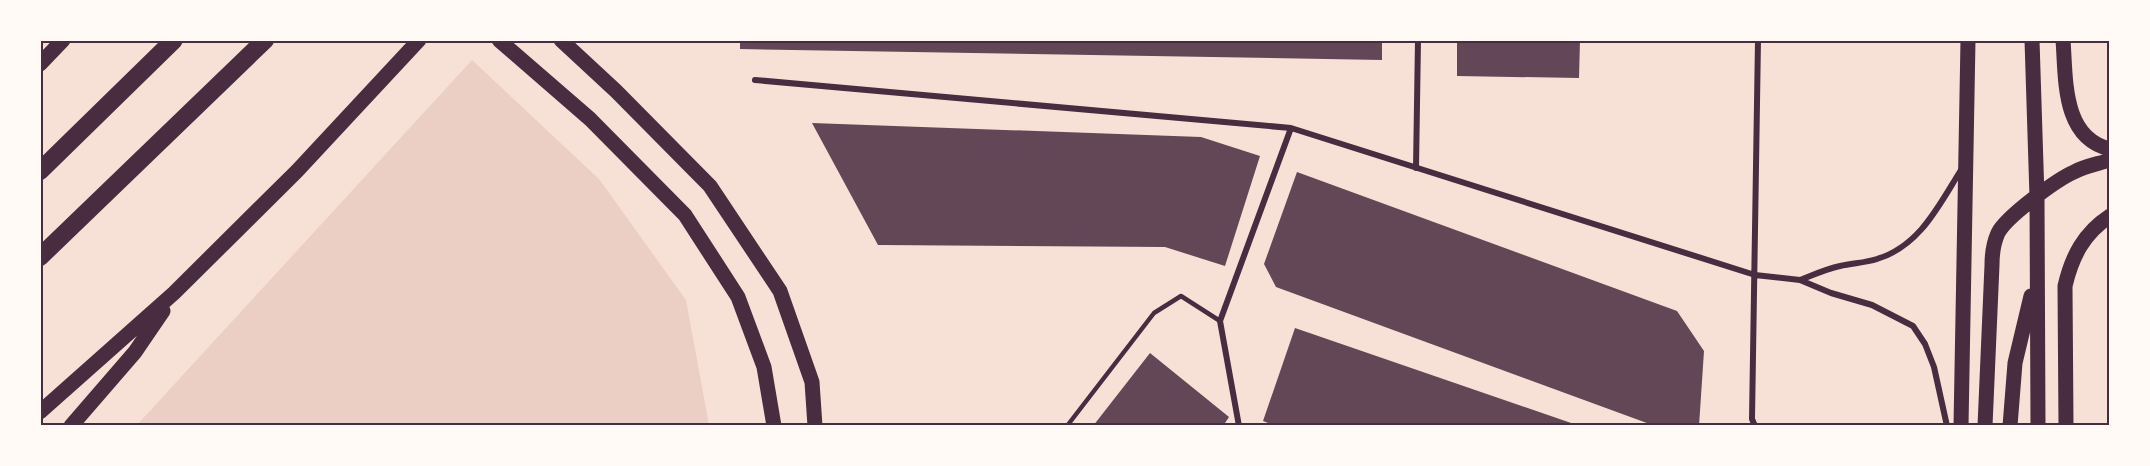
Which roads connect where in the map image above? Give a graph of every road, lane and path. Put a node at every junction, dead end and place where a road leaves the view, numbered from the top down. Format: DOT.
graph roads {
  1 [pos="63,40"];
  2 [pos="174,40"];
  3 [pos="265,40"];
  4 [pos="419,40"];
  5 [pos="499,40"];
  6 [pos="561,40"];
  7 [pos="1418,40"];
  8 [pos="1758,40"];
  9 [pos="1968,40"];
  10 [pos="2032,40"];
  11 [pos="2063,40"];
  12 [pos="40,64"];
  13 [pos="755,80"];
  14 [pos="1291,128"];
  15 [pos="2109,149"];
  16 [pos="2109,160"];
  17 [pos="1966,162"];
  18 [pos="1416,168"];
  19 [pos="40,171"];
  20 [pos="2037,197"];
  21 [pos="2109,216"];
  22 [pos="40,257"];
  23 [pos="2036,272"];
  24 [pos="1755,275"];
  25 [pos="1800,280"];
  26 [pos="174,293"];
  27 [pos="1220,321"];
  28 [pos="40,412"];
  29 [pos="71,426"];
  30 [pos="774,426"];
  31 [pos="815,426"];
  32 [pos="1067,426"];
  33 [pos="1239,426"];
  34 [pos="1755,426"];
  35 [pos="1947,426"];
  36 [pos="1961,426"];
  37 [pos="1985,426"];
  38 [pos="2010,426"];
  39 [pos="2038,426"];
  40 [pos="2066,426"];
  1 -- 12 [label="main road"];
  2 -- 19 [label="highway"];
  3 -- 22 [label="highway"];
  4 -- 26 [label="main road"];
  5 -- 30 [label="main road"];
  6 -- 31 [label="main road"];
  7 -- 18 [label="street"];
  8 -- 24 [label="street"];
  9 -- 17 [label="main road"];
  10 -- 20 [label="main road"];
  11 -- 15 [label="main road"];
  13 -- 14 [label="street"];
  14 -- 18 [label="street"];
  14 -- 27 [label="street"];
  16 -- 20 [label="main road"];
  17 -- 25 [label="street"];
  17 -- 36 [label="main road"];
  18 -- 24 [label="street"];
  20 -- 23 [label="main road"];
  20 -- 37 [label="main road"];
  21 -- 40 [label="main road"];
  23 -- 38 [label="main road"];
  23 -- 39 [label="main road"];
  24 -- 25 [label="street"];
  24 -- 34 [label="street"];
  25 -- 35 [label="street"];
  26 -- 28 [label="main road"];
  26 -- 29 [label="main road"];
  27 -- 32 [label="lane"];
  27 -- 33 [label="street"];
}
